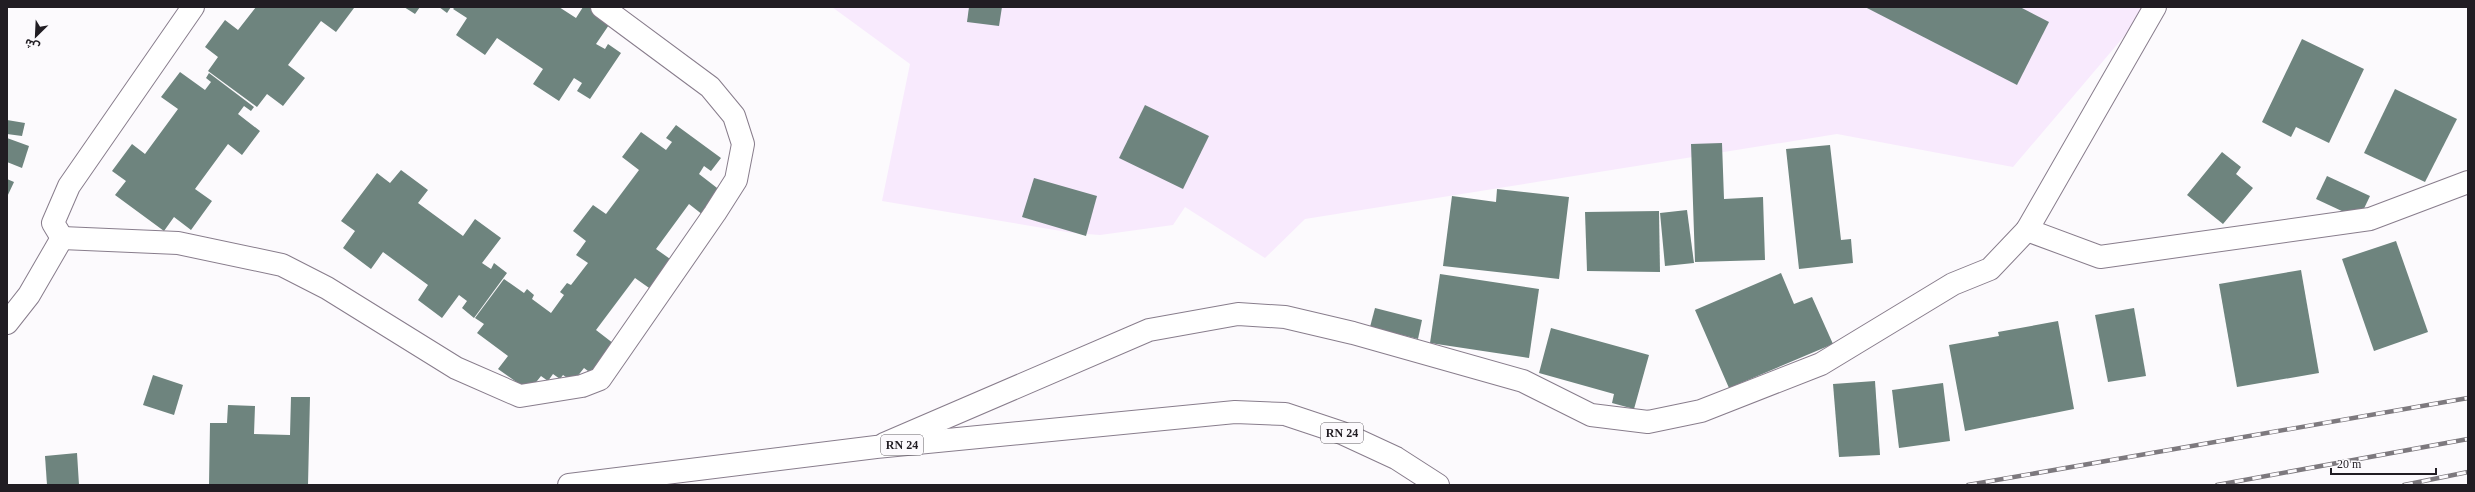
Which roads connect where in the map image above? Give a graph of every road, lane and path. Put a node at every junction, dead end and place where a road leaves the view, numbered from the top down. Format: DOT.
graph roads {
  1 [pos="193,7"];
  2 [pos="602,7"];
  3 [pos="2156,7"];
  4 [pos="2468,182"];
  5 [pos="2027,230"];
  6 [pos="62,238"];
  7 [pos="7,323"];
  8 [pos="876,448"];
  9 [pos="569,485"];
  10 [pos="1438,485"];
  1 -- 6 [label="street"];
  2 -- 6 [label="street"];
  3 -- 5 [label="street"];
  4 -- 5 [label="street"];
  5 -- 8 [label="street"];
  6 -- 7 [label="street"];
  8 -- 9 [label="street, RN 24"];
  8 -- 10 [label="street, RN 24"];
}
